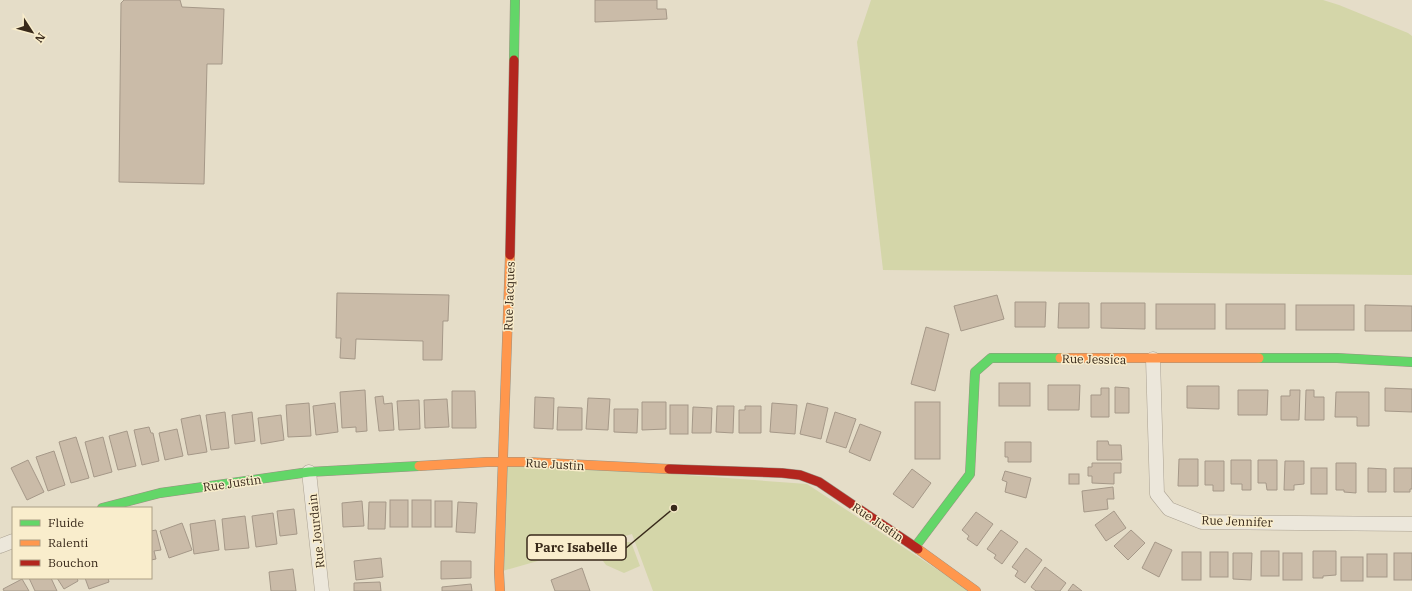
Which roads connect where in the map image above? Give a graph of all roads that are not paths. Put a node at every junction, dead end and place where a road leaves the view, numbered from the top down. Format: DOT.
graph roads {
  1 [pos="515,0"];
  2 [pos="1153,359"];
  3 [pos="1412,362"];
  4 [pos="503,462"];
  5 [pos="309,472"];
  6 [pos="106,507"];
  7 [pos="1412,524"];
  8 [pos="12,542"];
  9 [pos="0,546"];
  10 [pos="915,547"];
  11 [pos="322,591"];
  12 [pos="500,591"];
  13 [pos="976,591"];
  1 -- 4 [label="street, Rue Jacques"];
  2 -- 3 [label="street, Rue Jessica"];
  2 -- 7 [label="street, Rue Jennifer"];
  2 -- 10 [label="street, Rue Jessica"];
  4 -- 5 [label="street, Rue Justin"];
  4 -- 10 [label="street, Rue Justin"];
  4 -- 12 [label="street, Rue Jacques"];
  5 -- 6 [label="street, Rue Justin"];
  5 -- 11 [label="street, Rue Jourdain"];
  8 -- 9 [label="street"];
  10 -- 13 [label="street, Rue Justin"];
}
